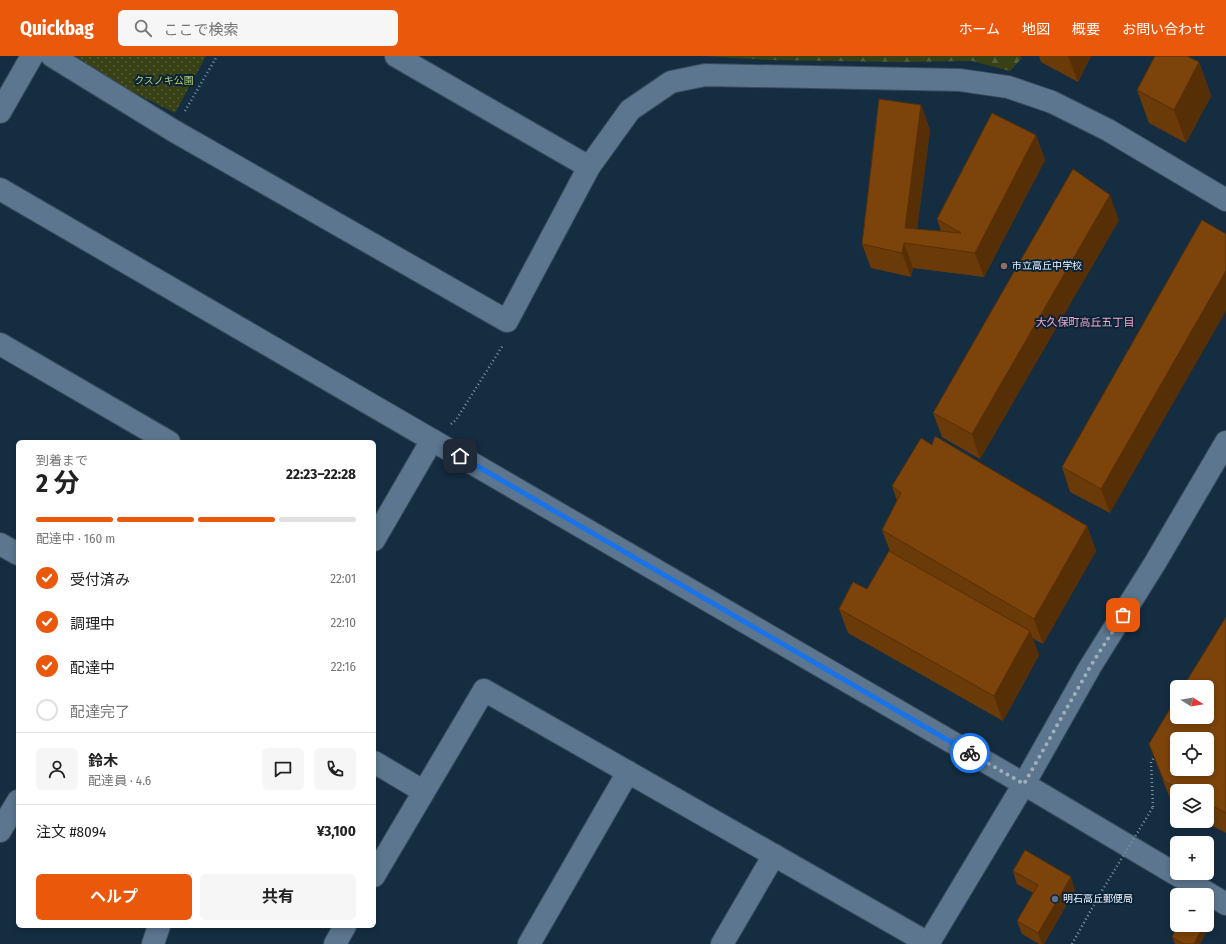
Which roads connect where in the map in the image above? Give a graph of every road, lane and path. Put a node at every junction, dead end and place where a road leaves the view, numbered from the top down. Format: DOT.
graph roads {
  1 [pos="32,56"];
  2 [pos="52,56"];
  3 [pos="218,56"];
  4 [pos="396,56"];
  5 [pos="0,112"];
  6 [pos="174,131"];
  7 [pos="589,167"];
  8 [pos="0,189"];
  9 [pos="1226,200"];
  10 [pos="507,321"];
  11 [pos="0,344"];
  12 [pos="166,440"];
  13 [pos="432,440"];
  14 [pos="1226,442"];
  15 [pos="376,537"];
  16 [pos="0,544"];
  17 [pos="16,553"];
  18 [pos="1159,749"];
  19 [pos="376,763"];
  20 [pos="628,772"];
  21 [pos="1024,784"];
  22 [pos="423,790"];
  23 [pos="16,804"];
  24 [pos="0,831"];
  25 [pos="774,855"];
  26 [pos="376,872"];
  27 [pos="1226,904"];
  28 [pos="158,928"];
  29 [pos="344,928"];
  30 [pos="928,943"];
  31 [pos="153,944"];
  32 [pos="335,944"];
  33 [pos="529,944"];
  34 [pos="722,944"];
  35 [pos="1072,944"];
  1 -- 5 [label="street"];
  2 -- 6 [label="street"];
  3 -- 6 [label="path"];
  4 -- 7 [label="street"];
  6 -- 10 [label="street"];
  7 -- 9 [label="street"];
  7 -- 10 [label="street"];
  8 -- 13 [label="street"];
  10 -- 13 [label="path"];
  11 -- 12 [label="street"];
  13 -- 15 [label="street"];
  13 -- 21 [label="street"];
  14 -- 21 [label="street"];
  16 -- 17 [label="street"];
  18 -- 35 [label="path, bridge"];
  19 -- 22 [label="street"];
  20 -- 22 [label="street"];
  20 -- 25 [label="street"];
  20 -- 33 [label="street"];
  21 -- 27 [label="street"];
  21 -- 30 [label="street"];
  22 -- 26 [label="street"];
  23 -- 24 [label="street"];
  25 -- 30 [label="street"];
  25 -- 34 [label="street"];
  28 -- 31 [label="street"];
  29 -- 32 [label="street"];
}
